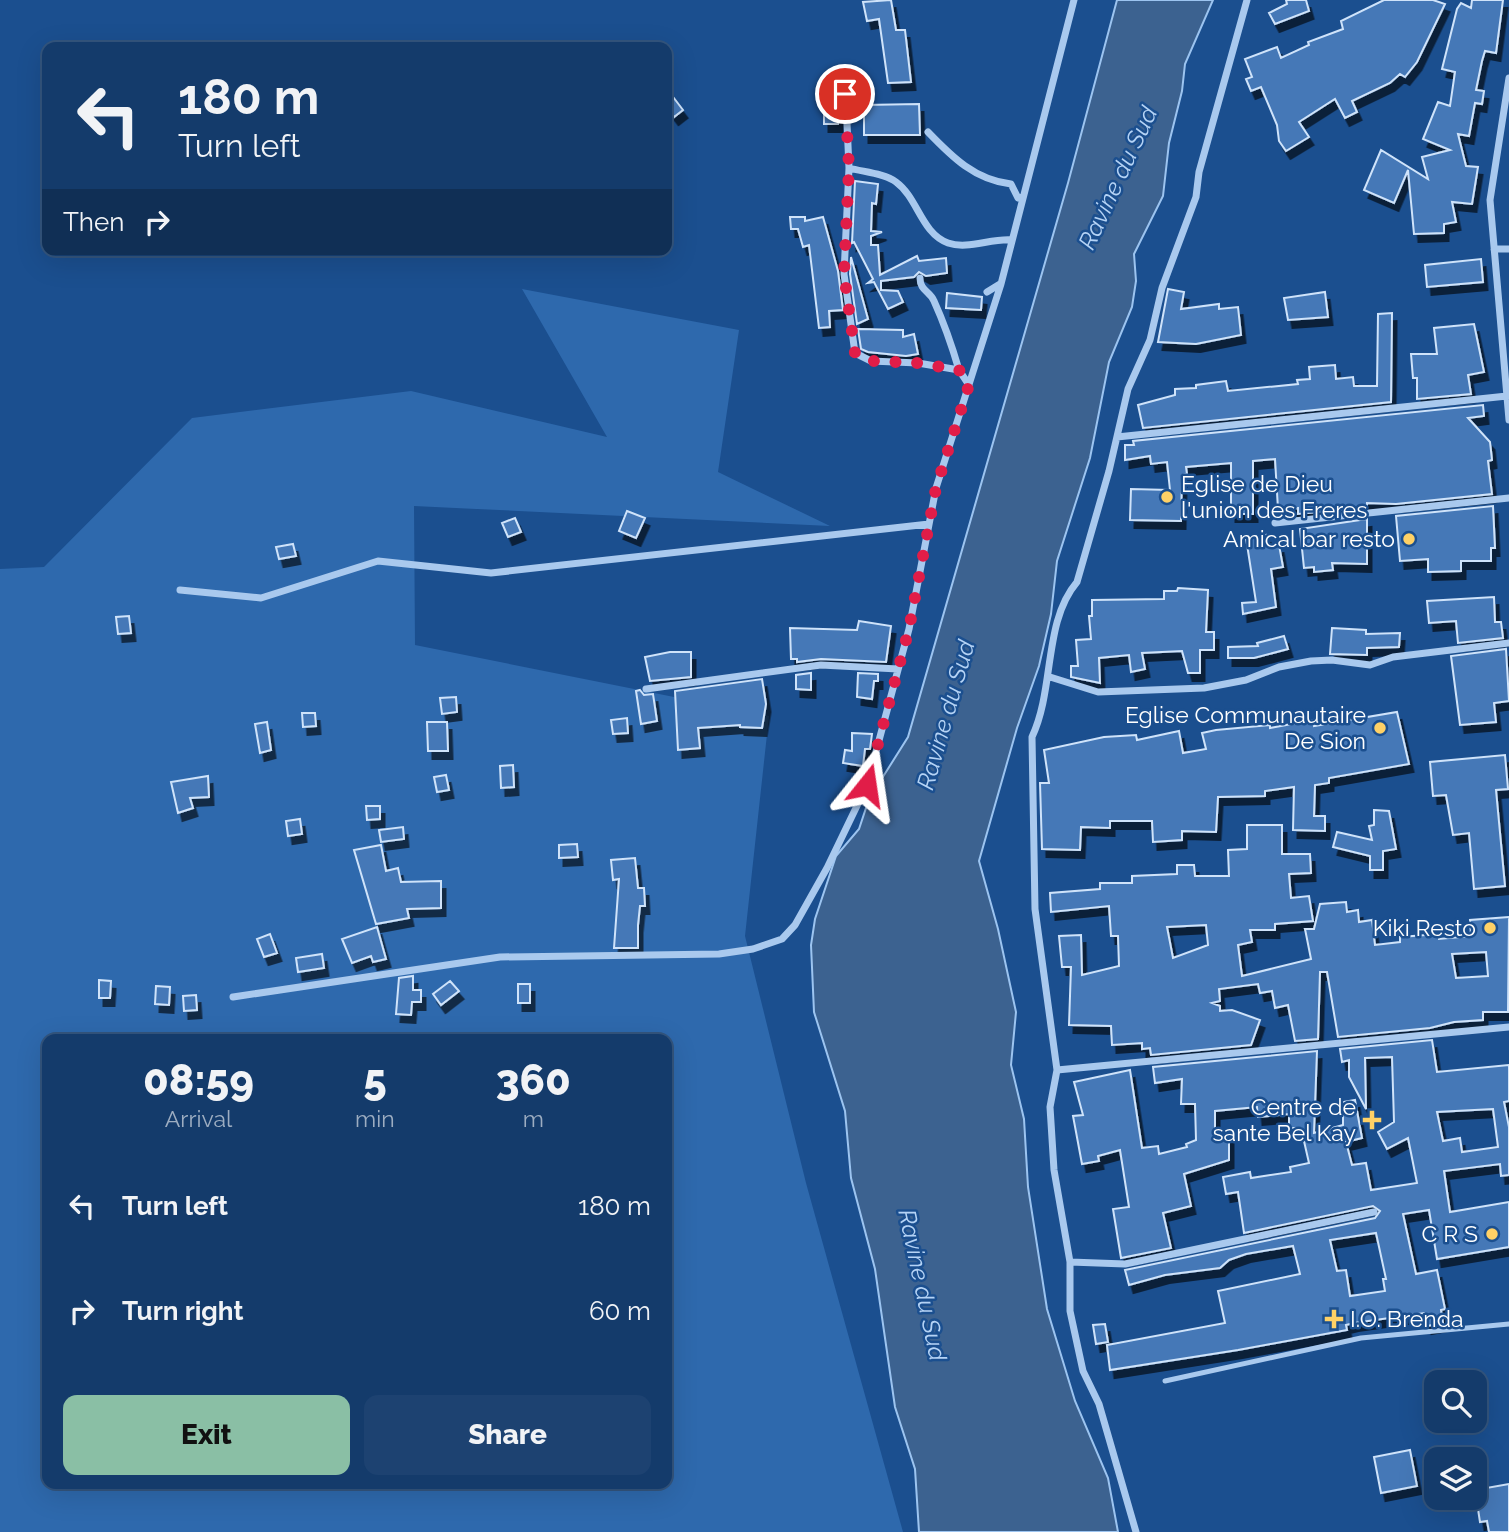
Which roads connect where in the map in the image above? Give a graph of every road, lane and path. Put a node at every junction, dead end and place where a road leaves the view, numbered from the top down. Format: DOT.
graph roads {
  1 [pos="1074,0"];
  2 [pos="1247,0"];
  3 [pos="845,78"];
  4 [pos="1509,78"];
  5 [pos="928,132"];
  6 [pos="849,168"];
  7 [pos="1023,197"];
  8 [pos="1012,240"];
  9 [pos="1509,249"];
  10 [pos="1494,250"];
  11 [pos="920,278"];
  12 [pos="1000,284"];
  13 [pos="987,292"];
  14 [pos="959,370"];
  15 [pos="969,385"];
  16 [pos="1507,396"];
  17 [pos="1509,420"];
  18 [pos="1117,437"];
  19 [pos="1509,498"];
  20 [pos="1275,523"];
  21 [pos="929,524"];
  22 [pos="180,590"];
  23 [pos="1509,643"];
  24 [pos="898,669"];
  25 [pos="1050,677"];
  26 [pos="646,689"];
  27 [pos="233,997"];
  28 [pos="1509,1027"];
  29 [pos="1057,1070"];
  30 [pos="1374,1212"];
  31 [pos="1070,1262"];
  32 [pos="1509,1324"];
  33 [pos="1165,1381"];
  34 [pos="1136,1532"];
  1 -- 7 [label="street"];
  2 -- 18 [label="street"];
  3 -- 6 [label="street"];
  4 -- 10 [label="street"];
  5 -- 7 [label="street"];
  6 -- 8 [label="street"];
  6 -- 14 [label="street"];
  7 -- 8 [label="street"];
  8 -- 12 [label="street"];
  9 -- 10 [label="street"];
  10 -- 16 [label="street"];
  11 -- 14 [label="street"];
  12 -- 13 [label="street"];
  12 -- 15 [label="street"];
  14 -- 15 [label="street"];
  15 -- 21 [label="street"];
  16 -- 17 [label="street"];
  16 -- 18 [label="street"];
  18 -- 25 [label="street"];
  19 -- 20 [label="street"];
  21 -- 22 [label="street"];
  21 -- 24 [label="street"];
  23 -- 25 [label="street"];
  24 -- 26 [label="street"];
  24 -- 27 [label="street"];
  25 -- 29 [label="street"];
  28 -- 29 [label="street"];
  29 -- 31 [label="street"];
  30 -- 31 [label="street"];
  31 -- 34 [label="street"];
  32 -- 33 [label="lane"];
}
